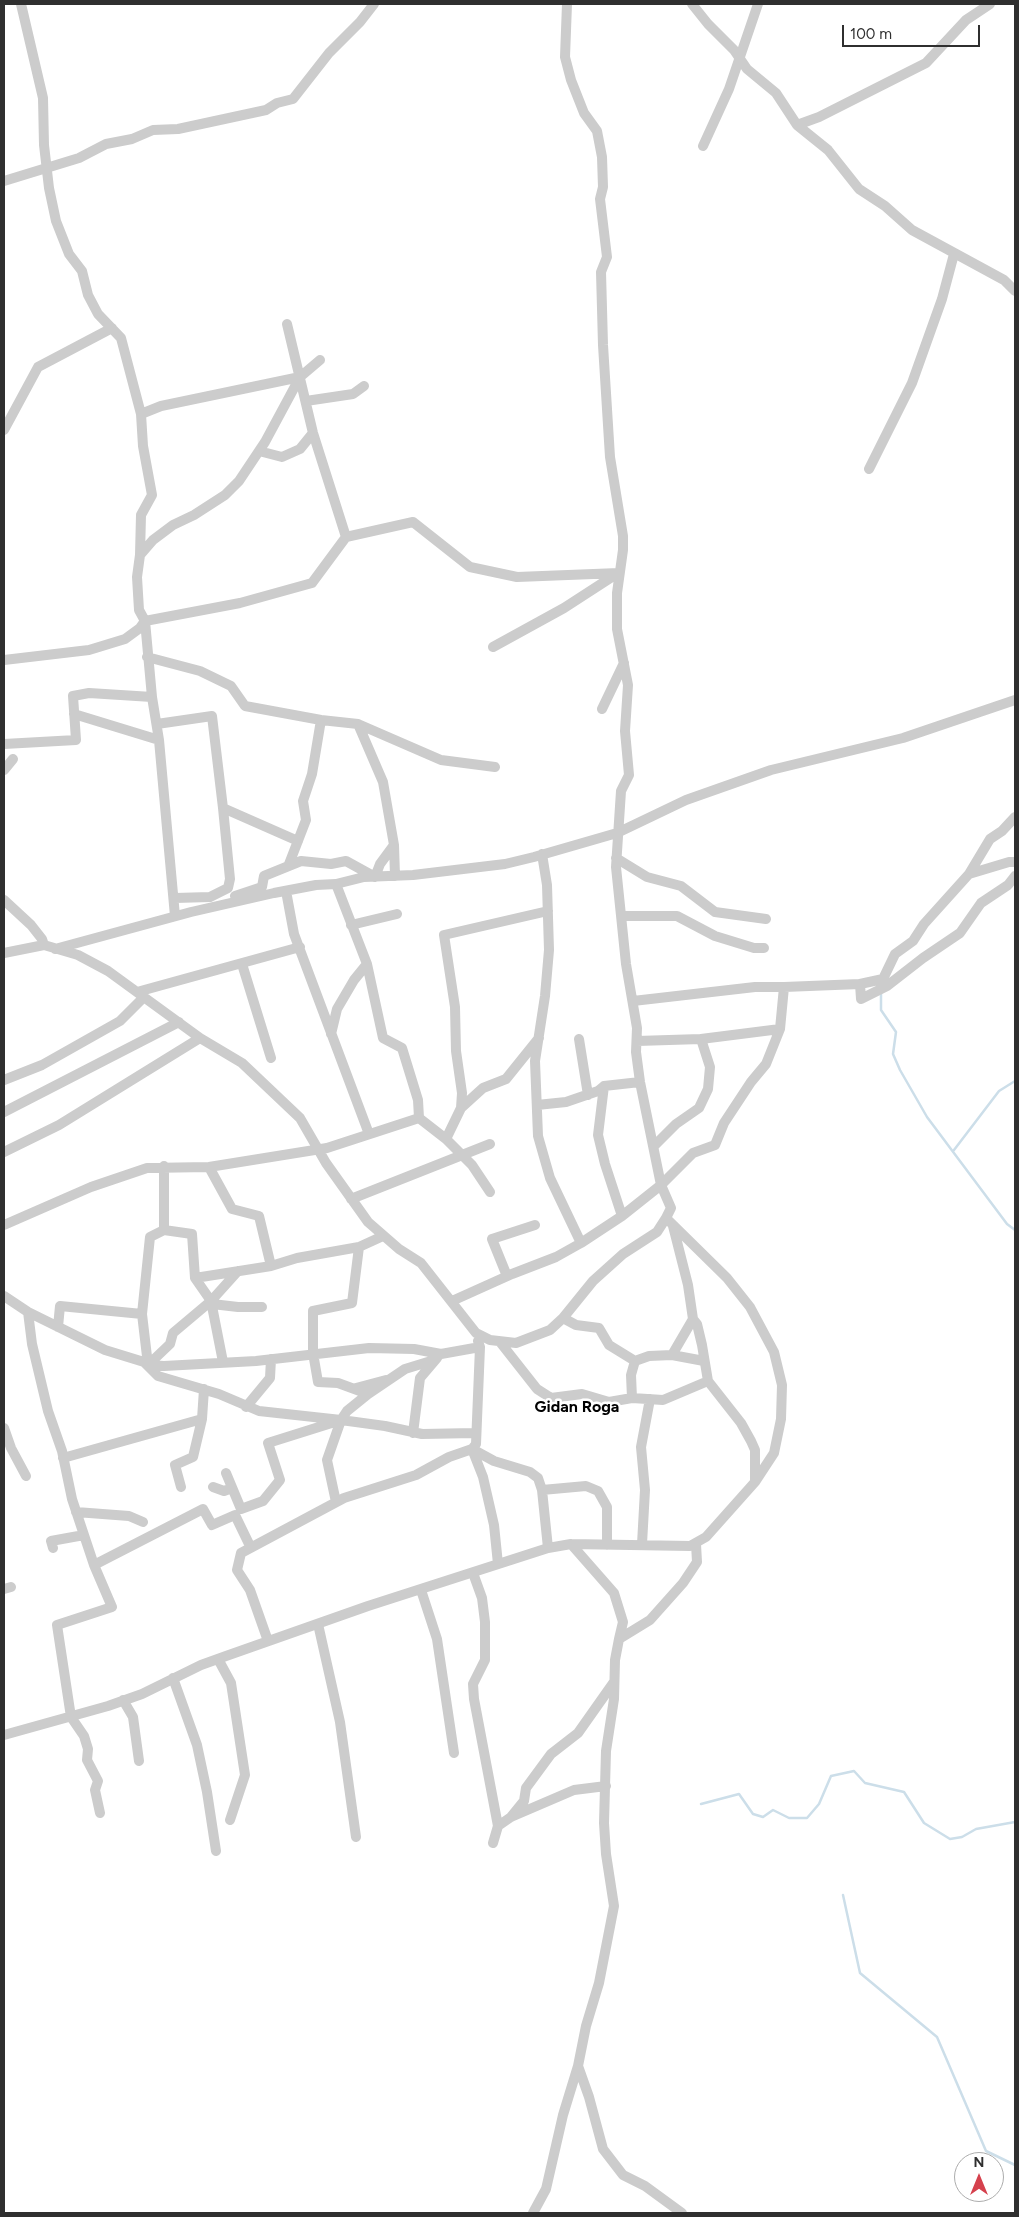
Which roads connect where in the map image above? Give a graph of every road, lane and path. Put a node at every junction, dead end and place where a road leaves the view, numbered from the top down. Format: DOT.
graph roads {
  1 [pos="21,4"];
  2 [pos="374,4"];
  3 [pos="567,4"];
  4 [pos="692,4"];
  5 [pos="758,4"];
  6 [pos="990,4"];
  7 [pos="739,56"];
  8 [pos="797,126"];
  9 [pos="703,146"];
  10 [pos="46,167"];
  11 [pos="4,181"];
  12 [pos="954,254"];
  13 [pos="1015,290"];
  14 [pos="288,324"];
  15 [pos="112,328"];
  16 [pos="320,360"];
  17 [pos="300,377"];
  18 [pos="364,386"];
  19 [pos="306,401"];
  20 [pos="141,414"];
  21 [pos="4,430"];
  22 [pos="313,432"];
  23 [pos="260,451"];
  24 [pos="869,469"];
  25 [pos="346,537"];
  26 [pos="140,555"];
  27 [pos="619,573"];
  28 [pos="145,621"];
  29 [pos="493,647"];
  30 [pos="148,657"];
  31 [pos="4,660"];
  32 [pos="624,664"];
  33 [pos="152,697"];
  34 [pos="1015,700"];
  35 [pos="602,709"];
  36 [pos="74,714"];
  37 [pos="321,720"];
  38 [pos="157,724"];
  39 [pos="358,724"];
  40 [pos="159,740"];
  41 [pos="4,744"];
  42 [pos="13,760"];
  43 [pos="495,767"];
  44 [pos="4,770"];
  45 [pos="223,808"];
  46 [pos="1015,817"];
  47 [pos="617,832"];
  48 [pos="298,841"];
  49 [pos="394,846"];
  50 [pos="542,854"];
  51 [pos="616,858"];
  52 [pos="1015,862"];
  53 [pos="289,864"];
  54 [pos="969,874"];
  55 [pos="395,876"];
  56 [pos="1015,876"];
  57 [pos="375,877"];
  58 [pos="336,884"];
  59 [pos="286,891"];
  60 [pos="210,897"];
  61 [pos="175,898"];
  62 [pos="4,900"];
  63 [pos="548,911"];
  64 [pos="397,914"];
  65 [pos="176,916"];
  66 [pos="622,916"];
  67 [pos="766,919"];
  68 [pos="351,925"];
  69 [pos="44,945"];
  70 [pos="300,947"];
  71 [pos="764,948"];
  72 [pos="54,949"];
  73 [pos="4,953"];
  74 [pos="242,964"];
  75 [pos="366,964"];
  76 [pos="860,984"];
  77 [pos="784,987"];
  78 [pos="141,994"];
  79 [pos="632,1001"];
  80 [pos="179,1022"];
  81 [pos="780,1029"];
  82 [pos="331,1035"];
  83 [pos="200,1038"];
  84 [pos="540,1038"];
  85 [pos="579,1039"];
  86 [pos="702,1039"];
  87 [pos="637,1042"];
  88 [pos="271,1058"];
  89 [pos="4,1080"];
  90 [pos="640,1082"];
  91 [pos="604,1086"];
  92 [pos="588,1095"];
  93 [pos="537,1105"];
  94 [pos="461,1108"];
  95 [pos="4,1112"];
  96 [pos="419,1118"];
  97 [pos="369,1134"];
  98 [pos="446,1139"];
  99 [pos="490,1144"];
  100 [pos="654,1146"];
  101 [pos="316,1148"];
  102 [pos="4,1152"];
  103 [pos="462,1155"];
  104 [pos="164,1166"];
  105 [pos="209,1167"];
  106 [pos="661,1185"];
  107 [pos="490,1192"];
  108 [pos="351,1199"];
  109 [pos="622,1216"];
  110 [pos="670,1222"];
  111 [pos="4,1225"];
  112 [pos="535,1225"];
  113 [pos="164,1230"];
  114 [pos="383,1236"];
  115 [pos="581,1243"];
  116 [pos="359,1248"];
  117 [pos="271,1266"];
  118 [pos="238,1271"];
  119 [pos="507,1276"];
  120 [pos="195,1278"];
  121 [pos="4,1296"];
  122 [pos="452,1301"];
  123 [pos="212,1302"];
  124 [pos="262,1306"];
  125 [pos="28,1312"];
  126 [pos="142,1314"];
  127 [pos="563,1318"];
  128 [pos="693,1320"];
  129 [pos="58,1327"];
  130 [pos="476,1332"];
  131 [pos="500,1342"];
  132 [pos="480,1347"];
  133 [pos="313,1353"];
  134 [pos="441,1354"];
  135 [pos="672,1355"];
  136 [pos="271,1359"];
  137 [pos="635,1361"];
  138 [pos="704,1361"];
  139 [pos="223,1362"];
  140 [pos="148,1365"];
  141 [pos="389,1379"];
  142 [pos="708,1381"];
  143 [pos="356,1388"];
  144 [pos="204,1389"];
  145 [pos="368,1394"];
  146 [pos="632,1398"];
  147 [pos="650,1399"];
  148 [pos="246,1406"];
  149 [pos="202,1419"];
  150 [pos="341,1420"];
  151 [pos="4,1428"];
  152 [pos="413,1433"];
  153 [pos="475,1433"];
  154 [pos="472,1449"];
  155 [pos="64,1458"];
  156 [pos="226,1473"];
  157 [pos="26,1476"];
  158 [pos="755,1482"];
  159 [pos="181,1487"];
  160 [pos="212,1487"];
  161 [pos="232,1488"];
  162 [pos="542,1490"];
  163 [pos="336,1502"];
  164 [pos="76,1512"];
  165 [pos="238,1512"];
  166 [pos="143,1522"];
  167 [pos="84,1535"];
  168 [pos="571,1544"];
  169 [pos="642,1544"];
  170 [pos="696,1544"];
  171 [pos="607,1545"];
  172 [pos="250,1546"];
  173 [pos="53,1548"];
  174 [pos="548,1548"];
  175 [pos="498,1564"];
  176 [pos="94,1565"];
  177 [pos="473,1573"];
  178 [pos="421,1590"];
  179 [pos="318,1624"];
  180 [pos="618,1639"];
  181 [pos="268,1641"];
  182 [pos="218,1659"];
  183 [pos="173,1678"];
  184 [pos="616,1679"];
  185 [pos="123,1700"];
  186 [pos="71,1717"];
  187 [pos="4,1735"];
  188 [pos="454,1753"];
  189 [pos="139,1761"];
  190 [pos="606,1786"];
  191 [pos="100,1813"];
  192 [pos="511,1818"];
  193 [pos="230,1820"];
  194 [pos="498,1826"];
  195 [pos="356,1837"];
  196 [pos="492,1844"];
  197 [pos="216,1851"];
  198 [pos="578,2066"];
  199 [pos="533,2213"];
  200 [pos="682,2213"];
  1 -- 10 [label="street"];
  2 -- 10 [label="street"];
  3 -- 27 [label="street"];
  4 -- 7 [label="street"];
  5 -- 7 [label="street"];
  6 -- 8 [label="street"];
  7 -- 8 [label="street"];
  7 -- 9 [label="street"];
  8 -- 12 [label="street"];
  10 -- 11 [label="street"];
  10 -- 15 [label="street"];
  12 -- 13 [label="street"];
  12 -- 24 [label="street"];
  14 -- 17 [label="street"];
  15 -- 20 [label="street"];
  15 -- 21 [label="street"];
  16 -- 17 [label="street"];
  17 -- 19 [label="street"];
  17 -- 20 [label="street"];
  17 -- 23 [label="street"];
  18 -- 19 [label="street"];
  19 -- 22 [label="street"];
  20 -- 26 [label="street"];
  22 -- 23 [label="street"];
  22 -- 25 [label="street"];
  23 -- 26 [label="street"];
  25 -- 27 [label="street"];
  25 -- 28 [label="street"];
  26 -- 28 [label="street"];
  27 -- 29 [label="street"];
  27 -- 32 [label="street"];
  28 -- 30 [label="street"];
  28 -- 31 [label="street"];
  30 -- 33 [label="street"];
  30 -- 37 [label="street"];
  32 -- 35 [label="street"];
  32 -- 47 [label="street"];
  33 -- 36 [label="street"];
  33 -- 38 [label="street"];
  34 -- 47 [label="street"];
  36 -- 40 [label="street"];
  36 -- 41 [label="street"];
  37 -- 39 [label="street"];
  37 -- 48 [label="street"];
  38 -- 40 [label="street"];
  38 -- 45 [label="street"];
  39 -- 43 [label="street"];
  39 -- 49 [label="street"];
  40 -- 61 [label="street"];
  42 -- 44 [label="street"];
  45 -- 48 [label="street"];
  45 -- 60 [label="street"];
  46 -- 54 [label="street"];
  47 -- 50 [label="street"];
  47 -- 51 [label="street"];
  48 -- 53 [label="street"];
  49 -- 55 [label="street"];
  49 -- 57 [label="street"];
  50 -- 55 [label="street"];
  50 -- 63 [label="street"];
  51 -- 66 [label="street"];
  51 -- 67 [label="street"];
  52 -- 54 [label="street"];
  53 -- 57 [label="street"];
  53 -- 60 [label="street"];
  54 -- 76 [label="street"];
  55 -- 57 [label="street"];
  56 -- 76 [label="street"];
  57 -- 58 [label="street"];
  58 -- 59 [label="street"];
  58 -- 68 [label="street"];
  59 -- 65 [label="street"];
  59 -- 70 [label="street"];
  60 -- 61 [label="street"];
  61 -- 65 [label="street"];
  62 -- 69 [label="street"];
  63 -- 84 [label="street"];
  63 -- 94 [label="street"];
  64 -- 68 [label="street"];
  65 -- 72 [label="street"];
  66 -- 71 [label="street"];
  66 -- 79 [label="street"];
  68 -- 75 [label="street"];
  69 -- 72 [label="street"];
  69 -- 73 [label="street"];
  70 -- 74 [label="street"];
  70 -- 82 [label="street"];
  72 -- 78 [label="street"];
  74 -- 78 [label="street"];
  74 -- 88 [label="street"];
  75 -- 82 [label="street"];
  75 -- 96 [label="street"];
  76 -- 77 [label="street"];
  77 -- 79 [label="street"];
  77 -- 81 [label="street"];
  78 -- 80 [label="street"];
  78 -- 89 [label="street"];
  79 -- 87 [label="street"];
  80 -- 83 [label="street"];
  80 -- 95 [label="street"];
  81 -- 86 [label="street"];
  81 -- 106 [label="street"];
  82 -- 97 [label="street"];
  83 -- 101 [label="street"];
  83 -- 102 [label="street"];
  84 -- 93 [label="street"];
  84 -- 94 [label="street"];
  85 -- 92 [label="street"];
  86 -- 87 [label="street"];
  86 -- 100 [label="street"];
  87 -- 90 [label="street"];
  90 -- 91 [label="street"];
  90 -- 100 [label="street"];
  91 -- 92 [label="street"];
  91 -- 109 [label="street"];
  92 -- 93 [label="street"];
  93 -- 115 [label="street"];
  94 -- 98 [label="street"];
  96 -- 97 [label="street"];
  96 -- 98 [label="street"];
  97 -- 101 [label="street"];
  98 -- 103 [label="street"];
  99 -- 103 [label="street"];
  100 -- 106 [label="street"];
  101 -- 105 [label="street"];
  101 -- 108 [label="street"];
  103 -- 107 [label="street"];
  103 -- 108 [label="street"];
  104 -- 105 [label="street"];
  104 -- 111 [label="street"];
  104 -- 113 [label="street"];
  105 -- 117 [label="street"];
  106 -- 109 [label="street"];
  106 -- 110 [label="street"];
  108 -- 114 [label="street"];
  109 -- 115 [label="street"];
  110 -- 127 [label="street"];
  110 -- 128 [label="street"];
  110 -- 158 [label="street"];
  112 -- 119 [label="street"];
  113 -- 120 [label="street"];
  113 -- 126 [label="street"];
  114 -- 116 [label="street"];
  114 -- 122 [label="street"];
  115 -- 119 [label="street"];
  116 -- 117 [label="street"];
  116 -- 133 [label="street"];
  117 -- 118 [label="street"];
  118 -- 120 [label="street"];
  118 -- 123 [label="street"];
  119 -- 122 [label="street"];
  120 -- 123 [label="street"];
  121 -- 125 [label="street"];
  122 -- 130 [label="street"];
  123 -- 124 [label="street"];
  123 -- 139 [label="street"];
  123 -- 140 [label="street"];
  125 -- 129 [label="street"];
  125 -- 155 [label="street"];
  126 -- 129 [label="street"];
  126 -- 140 [label="street"];
  127 -- 131 [label="street"];
  127 -- 137 [label="street"];
  128 -- 135 [label="street"];
  128 -- 138 [label="street"];
  129 -- 140 [label="street"];
  130 -- 131 [label="street"];
  130 -- 132 [label="street"];
  131 -- 146 [label="street"];
  132 -- 134 [label="street"];
  132 -- 153 [label="street"];
  133 -- 134 [label="street"];
  133 -- 136 [label="street"];
  133 -- 143 [label="street"];
  134 -- 141 [label="street"];
  134 -- 152 [label="street"];
  135 -- 137 [label="street"];
  135 -- 138 [label="street"];
  136 -- 139 [label="street"];
  136 -- 148 [label="street"];
  137 -- 146 [label="street"];
  138 -- 142 [label="street"];
  139 -- 140 [label="street"];
  140 -- 144 [label="street"];
  141 -- 143 [label="street"];
  141 -- 145 [label="street"];
  142 -- 147 [label="street"];
  142 -- 158 [label="street"];
  143 -- 145 [label="street"];
  144 -- 148 [label="street"];
  144 -- 149 [label="street"];
  145 -- 150 [label="street"];
  146 -- 147 [label="street"];
  147 -- 169 [label="street"];
  148 -- 150 [label="street"];
  149 -- 155 [label="street"];
  149 -- 159 [label="street"];
  150 -- 152 [label="street"];
  150 -- 163 [label="street"];
  150 -- 165 [label="street"];
  151 -- 157 [label="street"];
  152 -- 153 [label="street"];
  153 -- 154 [label="street"];
  154 -- 162 [label="street"];
  154 -- 163 [label="street"];
  154 -- 175 [label="street"];
  155 -- 164 [label="street"];
  156 -- 161 [label="street"];
  158 -- 170 [label="street"];
  160 -- 161 [label="street"];
  161 -- 165 [label="street"];
  162 -- 171 [label="street"];
  162 -- 174 [label="street"];
  163 -- 172 [label="street"];
  164 -- 166 [label="street"];
  164 -- 167 [label="street"];
  165 -- 172 [label="street"];
  165 -- 176 [label="street"];
  167 -- 173 [label="street"];
  167 -- 176 [label="street"];
  168 -- 171 [label="street"];
  168 -- 174 [label="street"];
  168 -- 180 [label="street"];
  169 -- 170 [label="street"];
  169 -- 171 [label="street"];
  170 -- 180 [label="street"];
  172 -- 181 [label="street"];
  174 -- 175 [label="street"];
  175 -- 177 [label="street"];
  176 -- 186 [label="street"];
  177 -- 178 [label="street"];
  177 -- 194 [label="street"];
  178 -- 179 [label="street"];
  178 -- 188 [label="street"];
  179 -- 181 [label="street"];
  179 -- 195 [label="street"];
  180 -- 184 [label="street"];
  181 -- 182 [label="street"];
  182 -- 183 [label="street"];
  182 -- 193 [label="street"];
  183 -- 185 [label="street"];
  183 -- 197 [label="street"];
  184 -- 190 [label="street"];
  184 -- 192 [label="street"];
  185 -- 186 [label="street"];
  185 -- 189 [label="street"];
  186 -- 187 [label="street"];
  186 -- 191 [label="street"];
  190 -- 192 [label="street"];
  190 -- 198 [label="street"];
  192 -- 194 [label="street"];
  194 -- 196 [label="street"];
  198 -- 199 [label="street"];
  198 -- 200 [label="street"];
}
